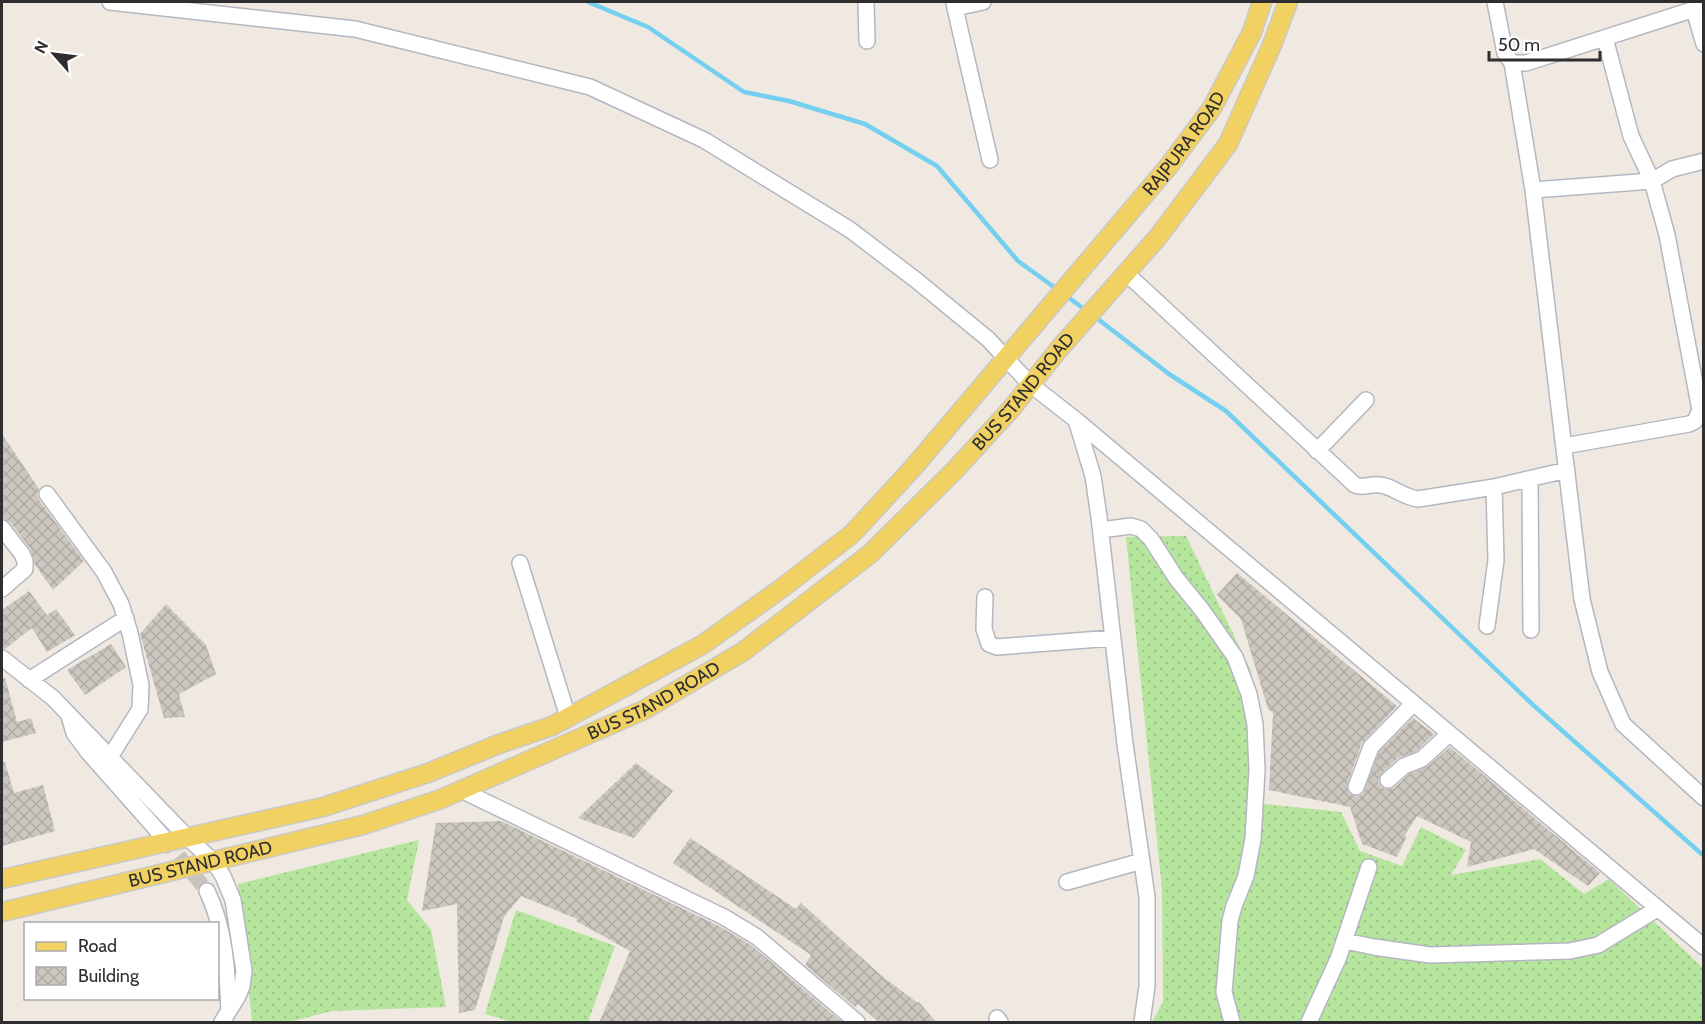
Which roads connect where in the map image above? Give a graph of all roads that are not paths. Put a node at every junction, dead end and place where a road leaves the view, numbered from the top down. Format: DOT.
graph roads {
  1 [pos="110,2"];
  2 [pos="866,2"];
  3 [pos="983,2"];
  4 [pos="1262,2"];
  5 [pos="1288,2"];
  6 [pos="1496,2"];
  7 [pos="955,5"];
  8 [pos="1699,8"];
  9 [pos="1605,38"];
  10 [pos="867,41"];
  11 [pos="1704,44"];
  12 [pos="1512,63"];
  13 [pos="990,160"];
  14 [pos="1704,161"];
  15 [pos="1652,181"];
  16 [pos="1533,190"];
  17 [pos="1158,237"];
  18 [pos="1080,270"];
  19 [pos="1126,273"];
  20 [pos="1006,359"];
  21 [pos="1030,384"];
  22 [pos="1366,400"];
  23 [pos="1076,420"];
  24 [pos="1564,446"];
  25 [pos="1317,451"];
  26 [pos="1567,470"];
  27 [pos="1530,479"];
  28 [pos="1494,487"];
  29 [pos="47,494"];
  30 [pos="2,528"];
  31 [pos="1101,530"];
  32 [pos="520,563"];
  33 [pos="2,589"];
  34 [pos="986,597"];
  35 [pos="126,618"];
  36 [pos="1487,626"];
  37 [pos="1531,630"];
  38 [pos="1113,638"];
  39 [pos="2,658"];
  40 [pos="29,680"];
  41 [pos="1413,704"];
  42 [pos="69,716"];
  43 [pos="568,717"];
  44 [pos="1449,734"];
  45 [pos="110,757"];
  46 [pos="1388,780"];
  47 [pos="1356,787"];
  48 [pos="461,790"];
  49 [pos="1704,798"];
  50 [pos="164,838"];
  51 [pos="188,838"];
  52 [pos="1142,861"];
  53 [pos="214,862"];
  54 [pos="1369,867"];
  55 [pos="2,879"];
  56 [pos="1067,882"];
  57 [pos="207,891"];
  58 [pos="1657,909"];
  59 [pos="2,912"];
  60 [pos="218,922"];
  61 [pos="219,927"];
  62 [pos="1345,940"];
  63 [pos="1704,947"];
  64 [pos="226,1016"];
  65 [pos="857,1023"];
  66 [pos="1142,1023"];
  67 [pos="1232,1023"];
  68 [pos="1309,1023"];
  1 -- 20 [label="street"];
  2 -- 10 [label="street"];
  3 -- 7 [label="street"];
  4 -- 18 [label="main road, RAJPURA ROAD"];
  5 -- 17 [label="main road, RAJPURA ROAD"];
  6 -- 12 [label="street"];
  7 -- 13 [label="street"];
  8 -- 9 [label="street"];
  8 -- 11 [label="street"];
  9 -- 12 [label="street"];
  9 -- 15 [label="street"];
  12 -- 16 [label="street"];
  14 -- 15 [label="street"];
  15 -- 16 [label="street"];
  15 -- 24 [label="street"];
  16 -- 24 [label="street"];
  17 -- 19 [label="main road, BUS STAND ROAD"];
  18 -- 20 [label="main road, BUS STAND ROAD"];
  19 -- 21 [label="main road, BUS STAND ROAD"];
  19 -- 25 [label="street"];
  20 -- 21 [label="street"];
  20 -- 43 [label="main road, BUS STAND ROAD"];
  21 -- 23 [label="street"];
  21 -- 48 [label="main road, BUS STAND ROAD"];
  22 -- 25 [label="street"];
  23 -- 31 [label="street"];
  23 -- 41 [label="street"];
  24 -- 26 [label="street"];
  25 -- 28 [label="street"];
  26 -- 27 [label="street"];
  26 -- 49 [label="street"];
  27 -- 28 [label="street"];
  27 -- 37 [label="street"];
  28 -- 36 [label="street"];
  29 -- 35 [label="street"];
  30 -- 33 [label="street"];
  31 -- 38 [label="street"];
  31 -- 67 [label="street"];
  32 -- 43 [label="street"];
  34 -- 38 [label="street"];
  35 -- 40 [label="street"];
  35 -- 45 [label="street"];
  38 -- 52 [label="street"];
  39 -- 40 [label="street"];
  40 -- 42 [label="street"];
  41 -- 44 [label="street"];
  41 -- 47 [label="street"];
  42 -- 45 [label="street"];
  42 -- 50 [label="street"];
  43 -- 51 [label="main road, BUS STAND ROAD"];
  44 -- 46 [label="street"];
  44 -- 58 [label="street"];
  45 -- 51 [label="street"];
  48 -- 53 [label="main road, BUS STAND ROAD"];
  48 -- 65 [label="street"];
  51 -- 53 [label="street"];
  51 -- 55 [label="main road, BUS STAND ROAD"];
  52 -- 56 [label="street"];
  52 -- 66 [label="street"];
  53 -- 59 [label="main road, BUS STAND ROAD"];
  53 -- 64 [label="street"];
  54 -- 62 [label="street"];
  57 -- 60 [label="street"];
  58 -- 62 [label="street"];
  58 -- 63 [label="street"];
  61 -- 64 [label="street"];
  62 -- 68 [label="street"];
}
